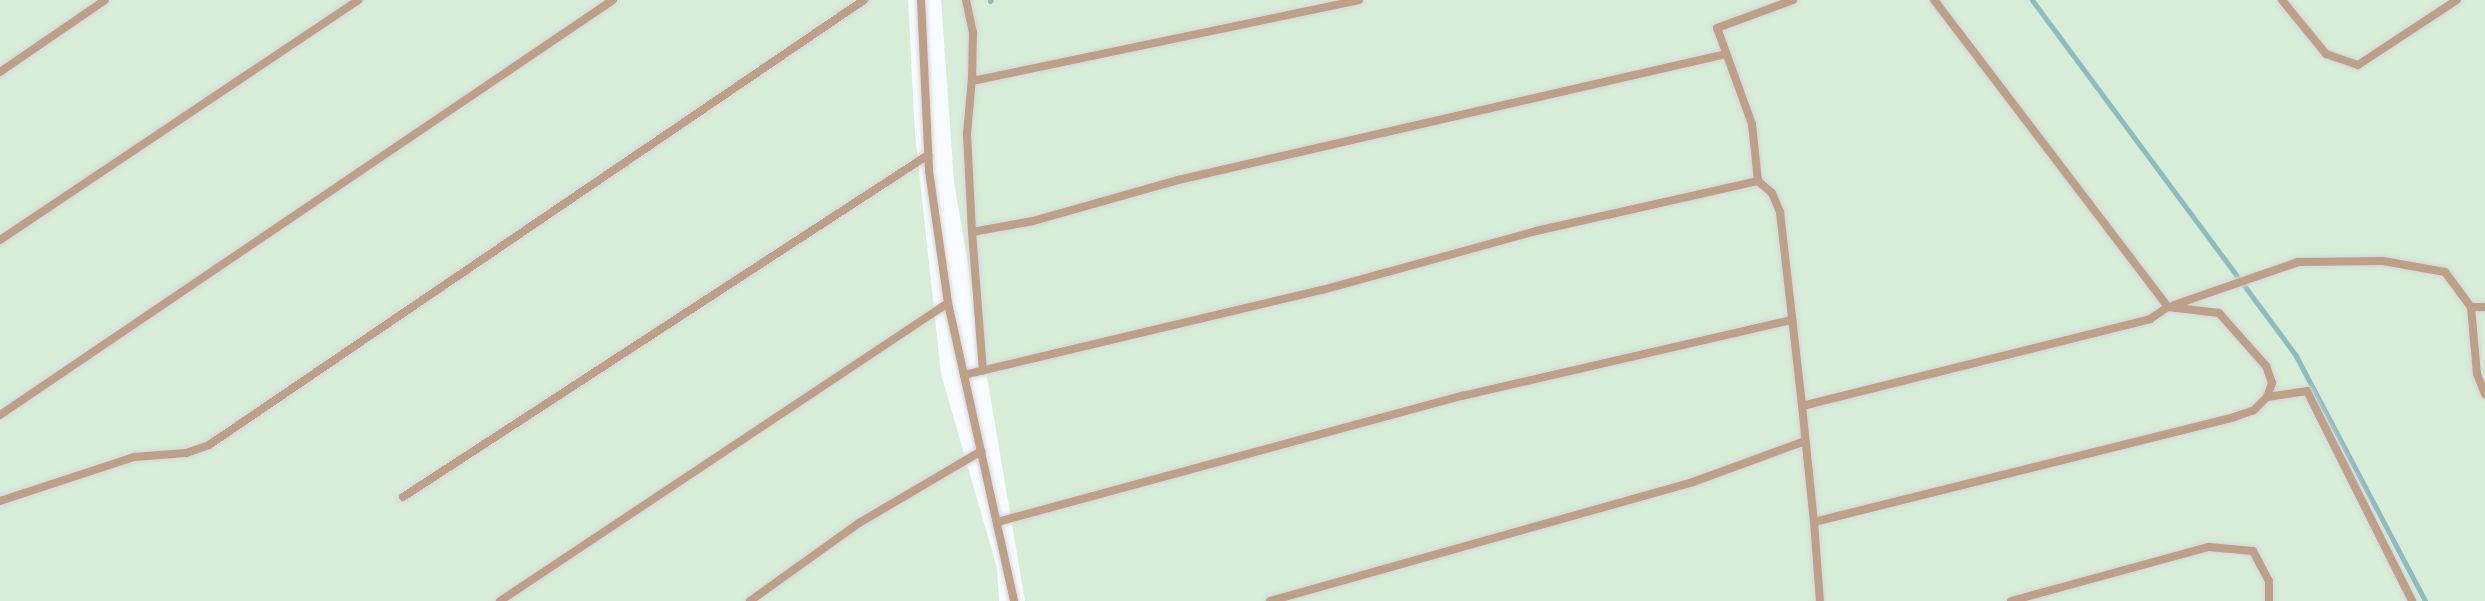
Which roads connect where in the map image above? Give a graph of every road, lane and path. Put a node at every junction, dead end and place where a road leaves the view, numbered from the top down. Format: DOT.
graph roads {
  1 [pos="105,0"];
  2 [pos="358,0"];
  3 [pos="612,0"];
  4 [pos="864,0"];
  5 [pos="921,0"];
  6 [pos="966,0"];
  7 [pos="1359,0"];
  8 [pos="1793,0"];
  9 [pos="1934,0"];
  10 [pos="2282,0"];
  11 [pos="2457,0"];
  12 [pos="1726,54"];
  13 [pos="0,72"];
  14 [pos="972,78"];
  15 [pos="928,155"];
  16 [pos="1758,181"];
  17 [pos="972,232"];
  18 [pos="0,240"];
  19 [pos="948,303"];
  20 [pos="2168,307"];
  21 [pos="2471,307"];
  22 [pos="2485,307"];
  23 [pos="1792,320"];
  24 [pos="983,371"];
  25 [pos="964,375"];
  26 [pos="2485,394"];
  27 [pos="2267,397"];
  28 [pos="1802,406"];
  29 [pos="0,415"];
  30 [pos="1805,441"];
  31 [pos="981,451"];
  32 [pos="403,497"];
  33 [pos="0,501"];
  34 [pos="997,522"];
  35 [pos="1814,522"];
  36 [pos="1012,600"];
  37 [pos="500,601"];
  38 [pos="750,601"];
  39 [pos="1270,601"];
  40 [pos="1820,601"];
  41 [pos="2011,601"];
  42 [pos="2270,601"];
  43 [pos="2412,601"];
  1 -- 13 [label="lane"];
  2 -- 18 [label="lane"];
  3 -- 29 [label="lane"];
  4 -- 33 [label="lane"];
  5 -- 15 [label="lane"];
  6 -- 14 [label="lane"];
  7 -- 14 [label="lane"];
  8 -- 12 [label="lane"];
  9 -- 20 [label="lane"];
  10 -- 11 [label="lane"];
  12 -- 16 [label="lane"];
  12 -- 17 [label="lane"];
  14 -- 17 [label="lane"];
  15 -- 19 [label="lane"];
  15 -- 32 [label="lane"];
  16 -- 23 [label="lane"];
  16 -- 24 [label="lane"];
  17 -- 24 [label="lane"];
  19 -- 25 [label="lane"];
  19 -- 37 [label="lane"];
  20 -- 21 [label="lane"];
  20 -- 27 [label="lane"];
  20 -- 28 [label="lane"];
  21 -- 22 [label="lane"];
  21 -- 26 [label="lane"];
  23 -- 28 [label="lane"];
  23 -- 34 [label="lane"];
  24 -- 25 [label="lane"];
  25 -- 31 [label="lane"];
  27 -- 35 [label="lane"];
  27 -- 43 [label="lane"];
  28 -- 30 [label="lane"];
  30 -- 35 [label="lane"];
  30 -- 39 [label="lane"];
  31 -- 34 [label="lane"];
  31 -- 38 [label="lane"];
  34 -- 36 [label="lane"];
  35 -- 40 [label="lane"];
  41 -- 42 [label="lane"];
}
